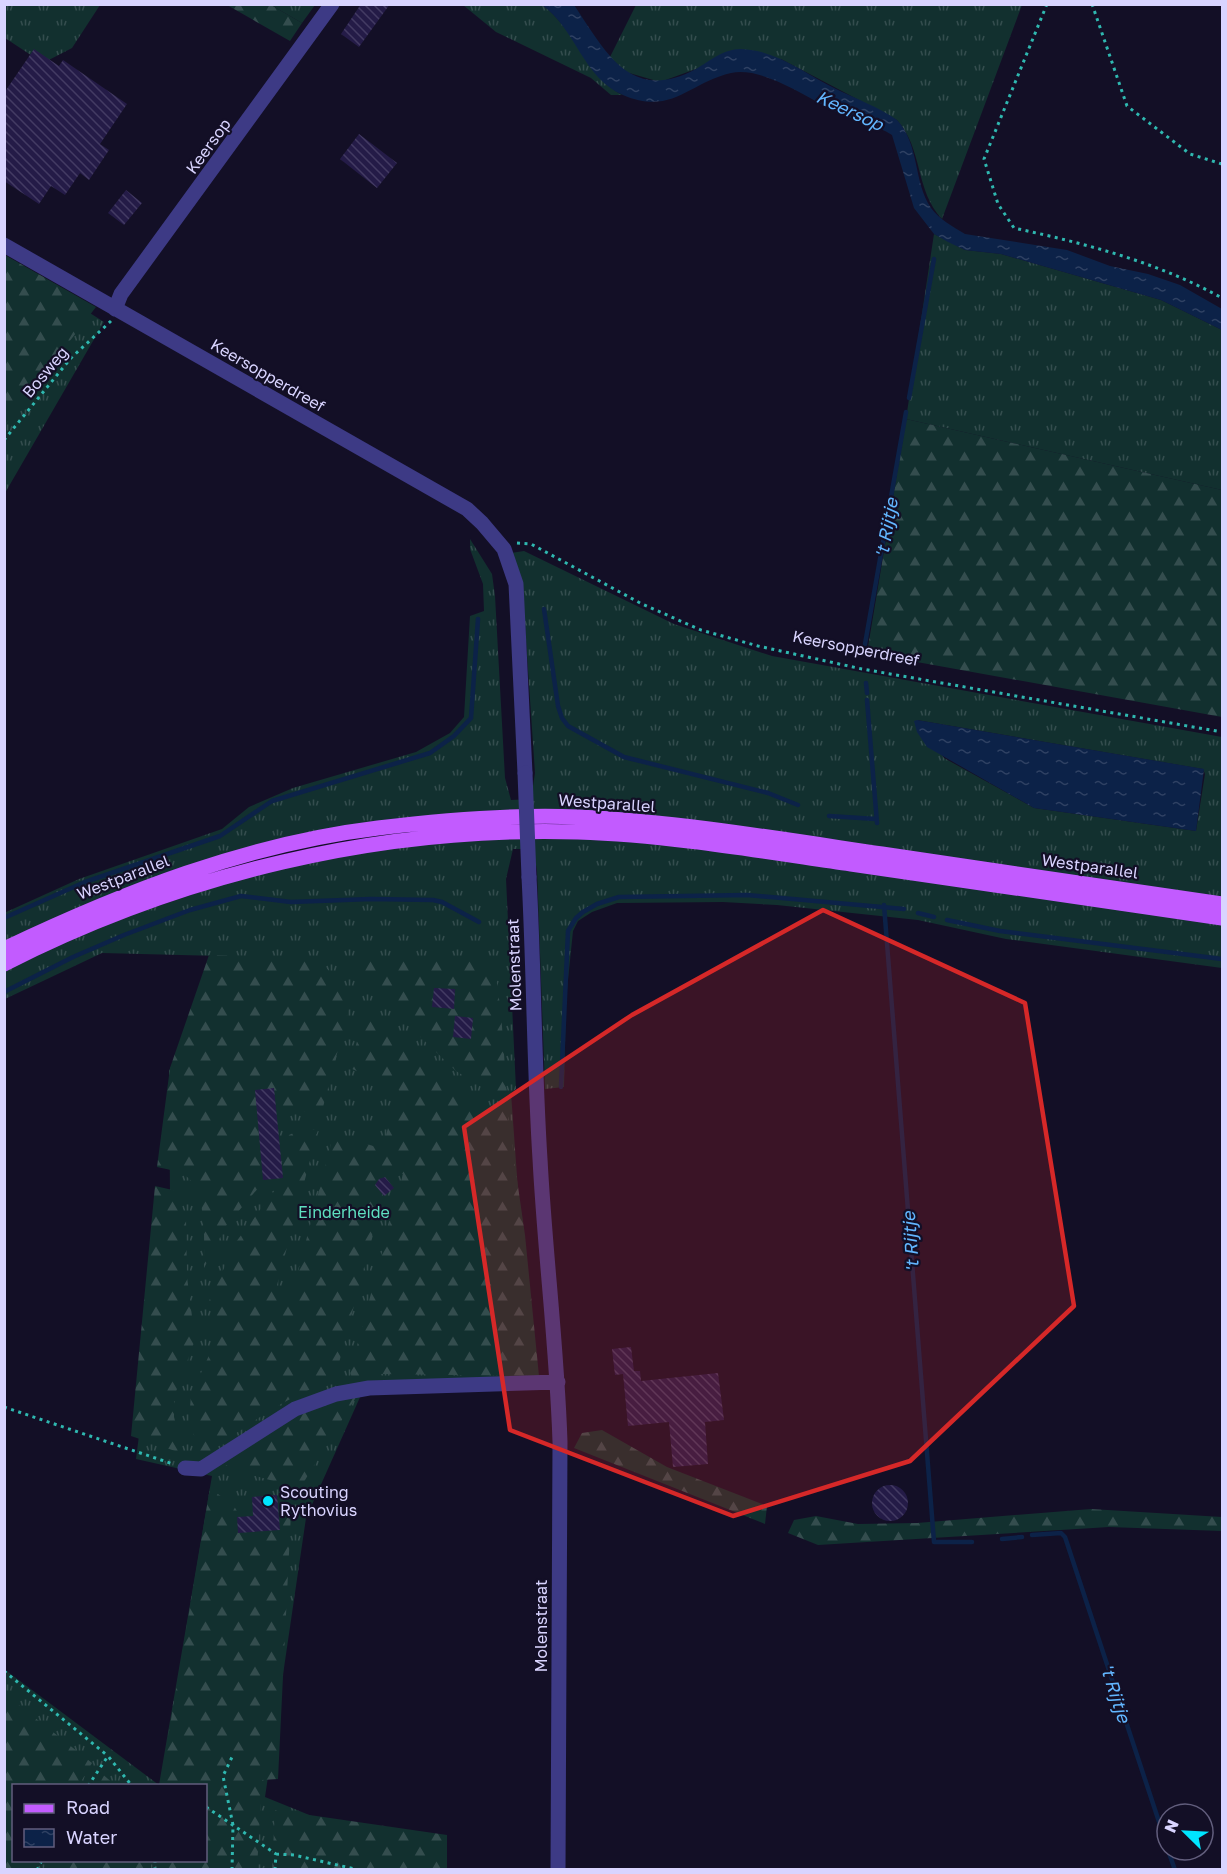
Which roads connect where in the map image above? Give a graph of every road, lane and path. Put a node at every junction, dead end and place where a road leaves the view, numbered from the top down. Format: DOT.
graph roads {
  1 [pos="332,4"];
  2 [pos="1047,4"];
  3 [pos="1092,4"];
  4 [pos="1222,164"];
  5 [pos="4,245"];
  6 [pos="1222,298"];
  7 [pos="115,309"];
  8 [pos="110,324"];
  9 [pos="4,440"];
  10 [pos="504,549"];
  11 [pos="1222,732"];
  12 [pos="1222,904"];
  13 [pos="1222,918"];
  14 [pos="4,949"];
  15 [pos="4,964"];
  16 [pos="558,1382"];
  17 [pos="4,1407"];
  18 [pos="184,1468"];
  19 [pos="4,1671"];
  20 [pos="233,1755"];
  21 [pos="108,1756"];
  22 [pos="89,1784"];
  23 [pos="131,1784"];
  24 [pos="207,1808"];
  25 [pos="233,1825"];
  26 [pos="276,1854"];
  27 [pos="232,1869"];
  28 [pos="275,1869"];
  29 [pos="359,1869"];
  30 [pos="558,1869"];
  1 -- 7 [label="street, Keersop"];
  2 -- 6 [label="path"];
  3 -- 4 [label="path"];
  5 -- 7 [label="street, Keersopperdreef"];
  7 -- 10 [label="street, Keersopperdreef"];
  8 -- 9 [label="path, Bosweg"];
  10 -- 11 [label="path, Keersopperdreef"];
  10 -- 16 [label="street, Molenstraat, bridge"];
  12 -- 14 [label="main road, Westparallel"];
  13 -- 15 [label="main road, Westparallel"];
  16 -- 18 [label="street"];
  16 -- 30 [label="street, Molenstraat"];
  17 -- 18 [label="path"];
  19 -- 21 [label="path"];
  20 -- 25 [label="path"];
  21 -- 22 [label="path"];
  21 -- 23 [label="path"];
  24 -- 25 [label="path"];
  25 -- 26 [label="path"];
  25 -- 27 [label="path"];
  26 -- 28 [label="path"];
  26 -- 29 [label="path"];
}
